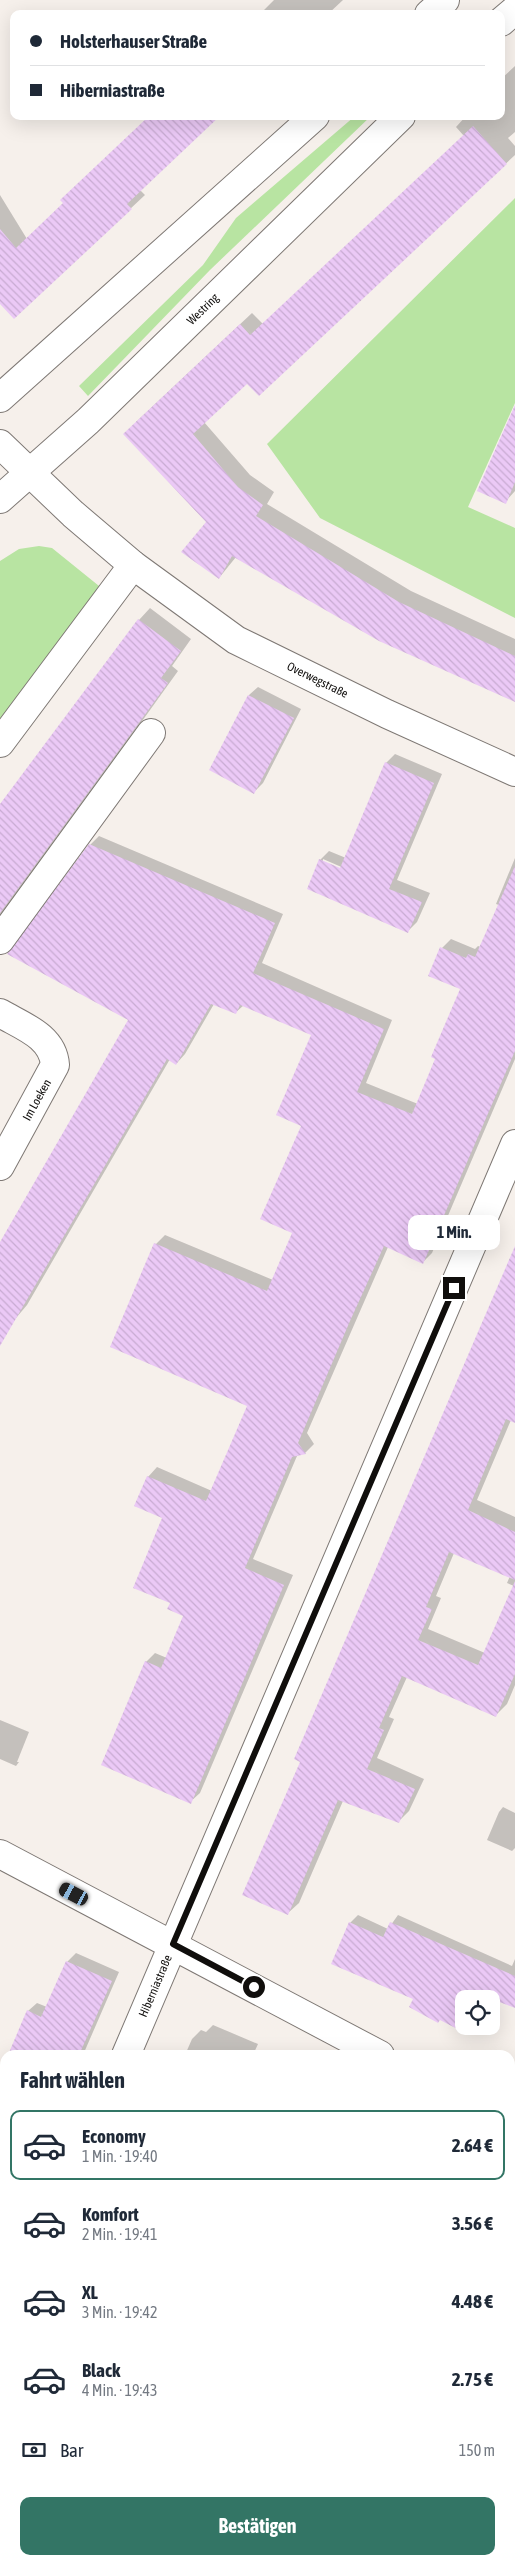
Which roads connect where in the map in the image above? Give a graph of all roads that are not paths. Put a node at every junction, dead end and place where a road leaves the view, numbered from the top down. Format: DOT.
graph roads {
  1 [pos="445,0"];
  2 [pos="434,10"];
  3 [pos="515,10"];
  4 [pos="505,19"];
  5 [pos="311,120"];
  6 [pos="396,120"];
  7 [pos="0,398"];
  8 [pos="0,444"];
  9 [pos="31,474"];
  10 [pos="0,499"];
  11 [pos="133,565"];
  12 [pos="152,734"];
  13 [pos="0,743"];
  14 [pos="515,772"];
  15 [pos="0,940"];
  16 [pos="0,1013"];
  17 [pos="515,1144"];
  18 [pos="0,1166"];
  19 [pos="0,1854"];
  20 [pos="173,1944"];
  21 [pos="128,2050"];
  22 [pos="371,2050"];
  1 -- 2 [label="street"];
  3 -- 4 [label="street"];
  5 -- 7 [label="street"];
  6 -- 9 [label="street, Westring"];
  8 -- 9 [label="street, Overwegstraße"];
  9 -- 10 [label="street, Westring"];
  9 -- 11 [label="street, Overwegstraße"];
  11 -- 13 [label="street"];
  11 -- 14 [label="street, Overwegstraße"];
  12 -- 15 [label="street"];
  16 -- 18 [label="street, Im Loeken"];
  17 -- 20 [label="street, Hiberniastraße"];
  19 -- 20 [label="street"];
  20 -- 21 [label="street, Hiberniastraße"];
  20 -- 22 [label="street"];
}
